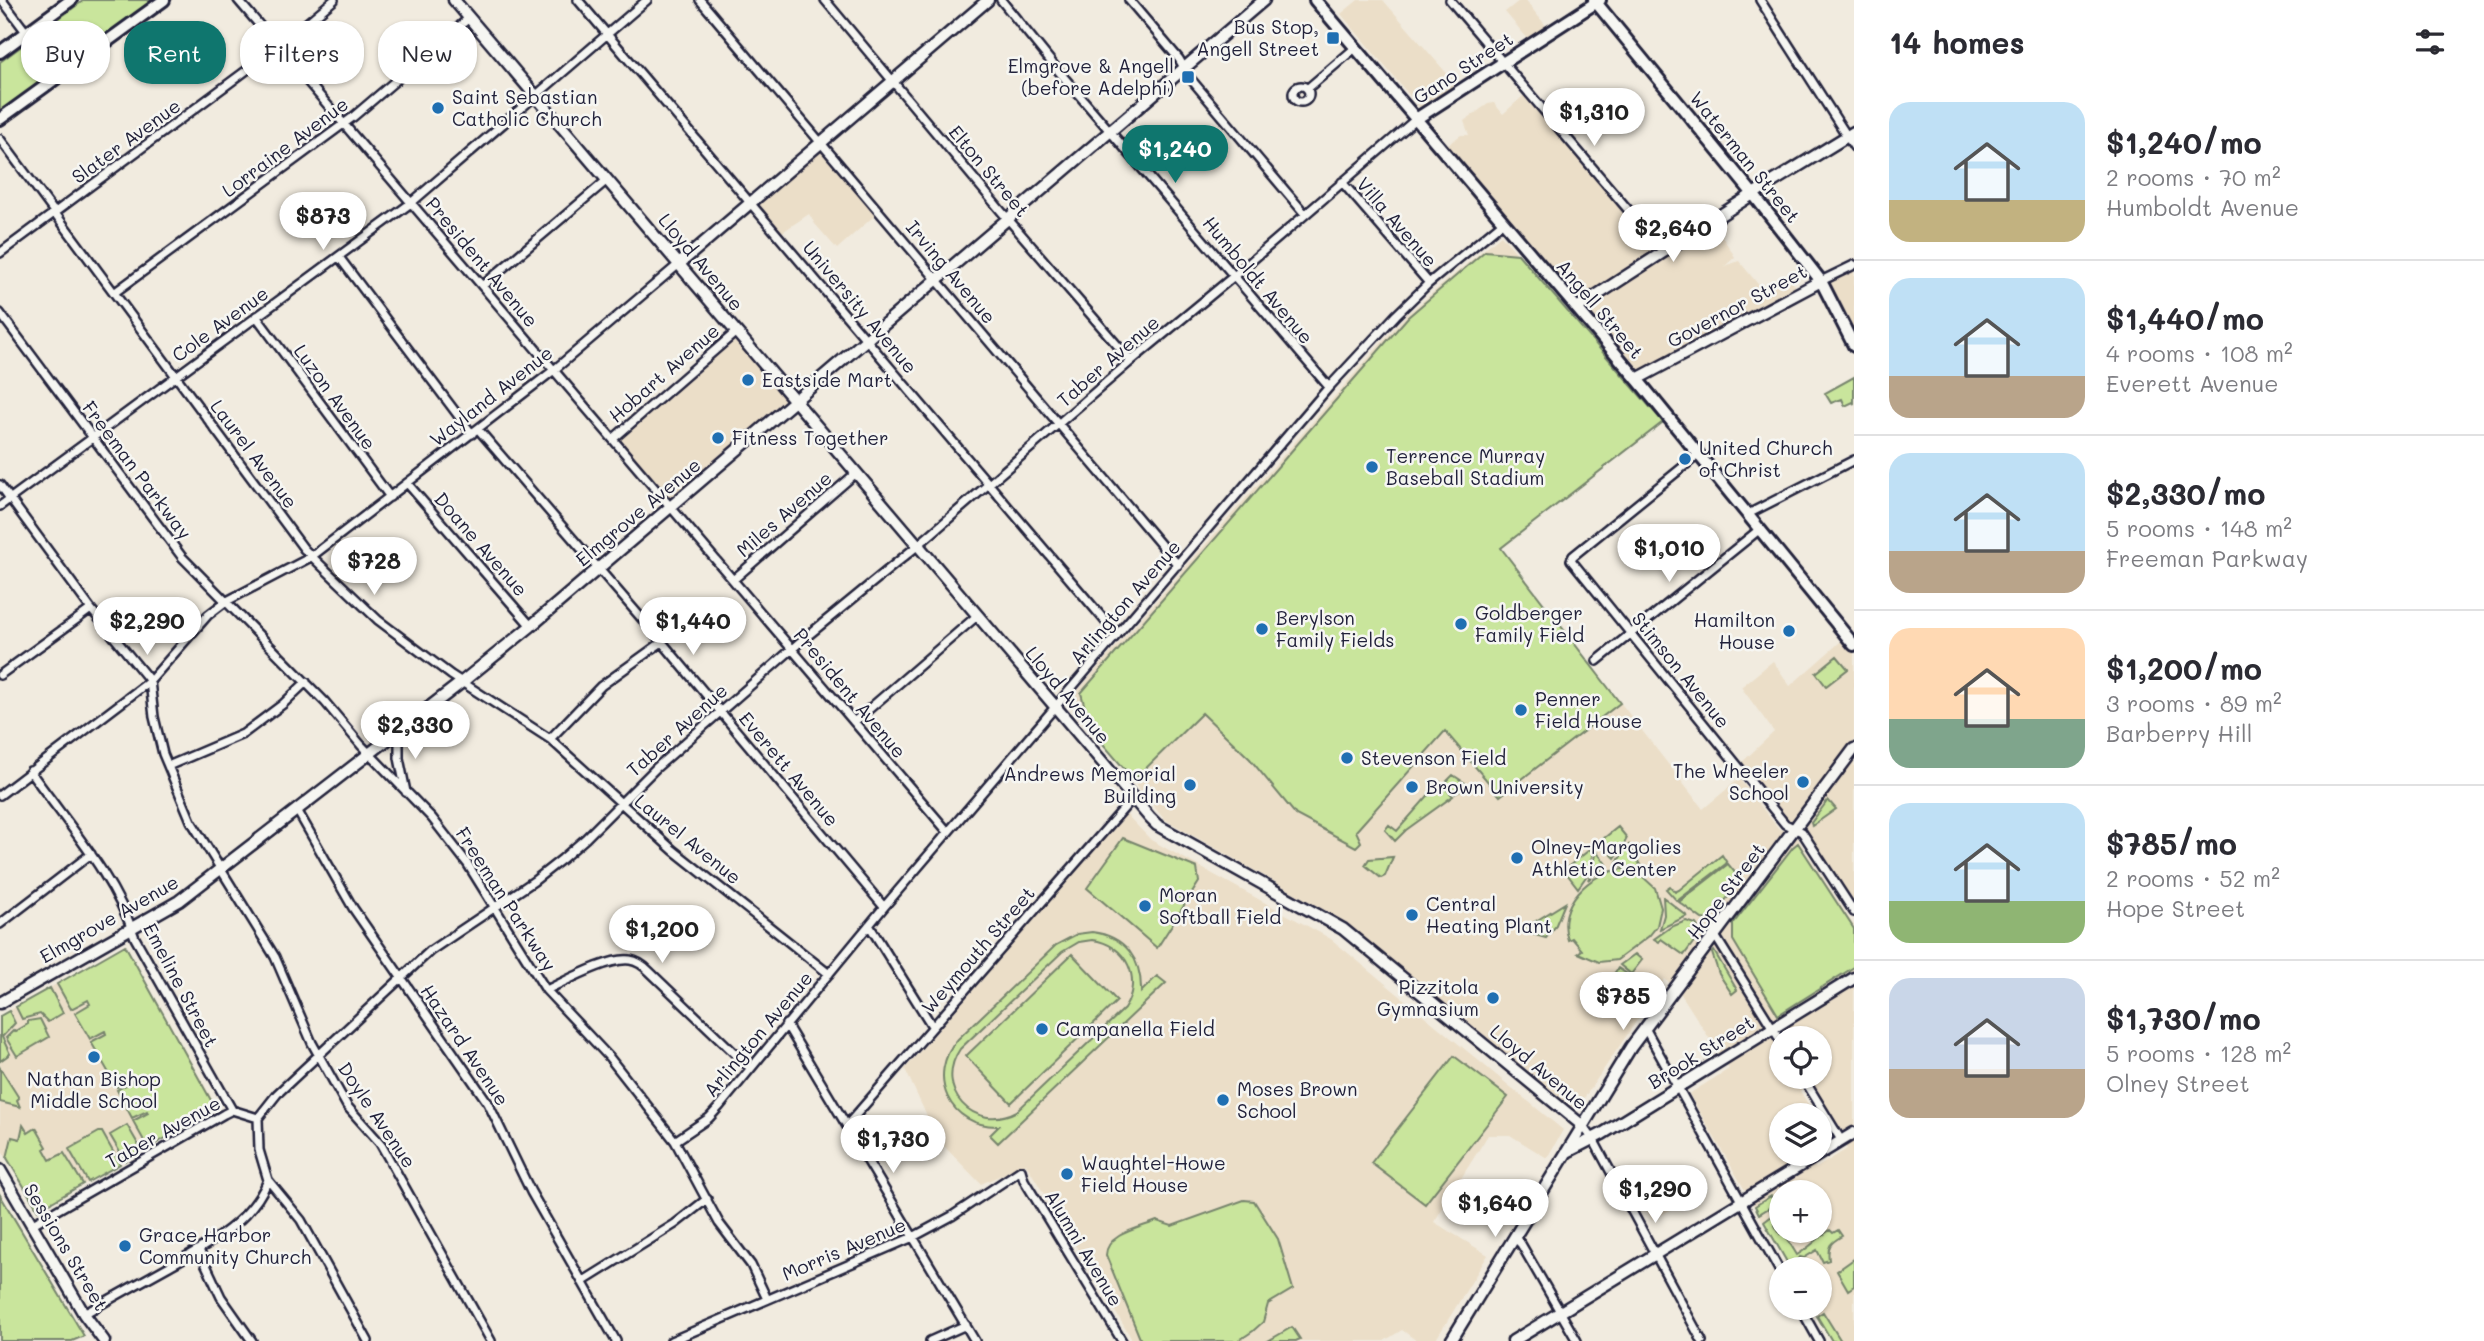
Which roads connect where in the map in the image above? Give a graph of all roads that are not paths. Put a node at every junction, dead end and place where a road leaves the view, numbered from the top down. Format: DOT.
graph roads {
  1 [pos="2,0"];
  2 [pos="71,0"];
  3 [pos="164,0"];
  4 [pos="238,0"];
  5 [pos="334,0"];
  6 [pos="454,0"];
  7 [pos="578,0"];
  8 [pos="647,0"];
  9 [pos="700,0"];
  10 [pos="825,0"];
  11 [pos="988,0"];
  12 [pos="1001,0"];
  13 [pos="1129,0"];
  14 [pos="1264,0"];
  15 [pos="1315,0"];
  16 [pos="1450,0"];
  17 [pos="1760,0"];
  18 [pos="1597,1"];
  19 [pos="469,18"];
  20 [pos="42,21"];
  21 [pos="256,21"];
  22 [pos="309,21"];
  23 [pos="21,26"];
  24 [pos="607,34"];
  25 [pos="21,37"];
  26 [pos="1355,48"];
  27 [pos="0,52"];
  28 [pos="1503,62"];
  29 [pos="1185,69"];
  30 [pos="240,75"];
  31 [pos="893,80"];
  32 [pos="310,84"];
  33 [pos="1307,89"];
  34 [pos="536,96"];
  35 [pos="0,119"];
  36 [pos="1416,120"];
  37 [pos="344,124"];
  38 [pos="1111,131"];
  39 [pos="1851,134"];
  40 [pos="0,139"];
  41 [pos="821,143"];
  42 [pos="1854,147"];
  43 [pos="607,180"];
  44 [pos="1342,182"];
  45 [pos="1753,194"];
  46 [pos="411,203"];
  47 [pos="750,203"];
  48 [pos="54,213"];
  49 [pos="1305,214"];
  50 [pos="1009,219"];
  51 [pos="1503,222"];
  52 [pos="1664,252"];
  53 [pos="0,253"];
  54 [pos="339,257"];
  55 [pos="679,264"];
  56 [pos="1854,265"];
  57 [pos="1234,276"];
  58 [pos="937,280"];
  59 [pos="1821,281"];
  60 [pos="1429,283"];
  61 [pos="482,286"];
  62 [pos="114,293"];
  63 [pos="1577,308"];
  64 [pos="0,313"];
  65 [pos="256,316"];
  66 [pos="736,332"];
  67 [pos="867,340"];
  68 [pos="1854,346"];
  69 [pos="1131,361"];
  70 [pos="554,370"];
  71 [pos="175,376"];
  72 [pos="1637,379"];
  73 [pos="1329,387"];
  74 [pos="795,400"];
  75 [pos="1059,424"];
  76 [pos="475,431"];
  77 [pos="92,437"];
  78 [pos="613,439"];
  79 [pos="1699,454"];
  80 [pos="1854,460"];
  81 [pos="856,473"];
  82 [pos="407,483"];
  83 [pos="989,484"];
  84 [pos="0,485"];
  85 [pos="390,497"];
  86 [pos="10,498"];
  87 [pos="0,506"];
  88 [pos="670,507"];
  89 [pos="1748,514"];
  90 [pos="1760,530"];
  91 [pos="917,546"];
  92 [pos="312,557"];
  93 [pos="1178,565"];
  94 [pos="598,569"];
  95 [pos="733,580"];
  96 [pos="225,602"];
  97 [pos="91,609"];
  98 [pos="978,615"];
  99 [pos="531,626"];
  100 [pos="1630,633"];
  101 [pos="1117,635"];
  102 [pos="662,642"];
  103 [pos="1854,645"];
  104 [pos="792,650"];
  105 [pos="1597,661"];
  106 [pos="1,672"];
  107 [pos="150,681"];
  108 [pos="306,682"];
  109 [pos="462,682"];
  110 [pos="1056,707"];
  111 [pos="720,712"];
  112 [pos="854,722"];
  113 [pos="399,732"];
  114 [pos="550,739"];
  115 [pos="1854,749"];
  116 [pos="370,754"];
  117 [pos="168,766"];
  118 [pos="30,771"];
  119 [pos="407,792"];
  120 [pos="0,795"];
  121 [pos="1133,798"];
  122 [pos="620,803"];
  123 [pos="297,810"];
  124 [pos="1794,829"];
  125 [pos="948,832"];
  126 [pos="91,854"];
  127 [pos="220,870"];
  128 [pos="495,907"];
  129 [pos="884,907"];
  130 [pos="1854,912"];
  131 [pos="0,923"];
  132 [pos="869,925"];
  133 [pos="132,928"];
  134 [pos="1714,934"];
  135 [pos="829,974"];
  136 [pos="1854,978"];
  137 [pos="400,979"];
  138 [pos="546,990"];
  139 [pos="0,1003"];
  140 [pos="786,1024"];
  141 [pos="932,1026"];
  142 [pos="1772,1026"];
  143 [pos="1776,1026"];
  144 [pos="1645,1028"];
  145 [pos="1769,1030"];
  146 [pos="319,1056"];
  147 [pos="749,1067"];
  148 [pos="1677,1088"];
  149 [pos="1810,1089"];
  150 [pos="232,1110"];
  151 [pos="258,1118"];
  152 [pos="848,1124"];
  153 [pos="1583,1126"];
  154 [pos="1854,1133"];
  155 [pos="1593,1139"];
  156 [pos="1841,1140"];
  157 [pos="675,1141"];
  158 [pos="1566,1153"];
  159 [pos="0,1170"];
  160 [pos="1021,1170"];
  161 [pos="268,1180"];
  162 [pos="707,1199"];
  163 [pos="1740,1202"];
  164 [pos="31,1225"];
  165 [pos="913,1237"];
  166 [pos="1514,1237"];
  167 [pos="199,1250"];
  168 [pos="1654,1254"];
  169 [pos="1772,1257"];
  170 [pos="582,1282"];
  171 [pos="767,1299"];
  172 [pos="1560,1312"];
  173 [pos="84,1314"];
  174 [pos="1807,1320"];
  175 [pos="966,1325"];
  176 [pos="104,1341"];
  177 [pos="252,1341"];
  178 [pos="368,1341"];
  179 [pos="491,1341"];
  180 [pos="615,1341"];
  181 [pos="671,1341"];
  182 [pos="930,1341"];
  183 [pos="975,1341"];
  184 [pos="1122,1341"];
  185 [pos="1451,1341"];
  186 [pos="1513,1341"];
  187 [pos="1577,1341"];
  188 [pos="1702,1341"];
  189 [pos="1819,1341"];
  1 -- 23 [label="street"];
  2 -- 20 [label="main road"];
  3 -- 35 [label="main road"];
  4 -- 21 [label="street, President Avenue"];
  5 -- 22 [label="street, Slater Avenue"];
  6 -- 19 [label="street, Lloyd Avenue"];
  7 -- 24 [label="street, University Avenue"];
  8 -- 24 [label="street, Cole Avenue"];
  9 -- 41 [label="street, Irving Avenue"];
  10 -- 31 [label="street, Elton Street"];
  11 -- 31 [label="street, Wayland Avenue"];
  12 -- 38 [label="street, Humboldt Avenue"];
  13 -- 29 [label="street"];
  14 -- 29 [label="street, Elmgrove Avenue"];
  15 -- 26 [label="main road, Angell Street"];
  16 -- 28 [label="street"];
  17 -- 39 [label="street"];
  18 -- 28 [label="main road, Gano Street"];
  18 -- 45 [label="main road, Waterman Street"];
  19 -- 34 [label="street, Lloyd Avenue"];
  19 -- 37 [label="street, Lorraine Avenue"];
  24 -- 34 [label="street, Cole Avenue"];
  24 -- 47 [label="street, University Avenue"];
  25 -- 27 [label="main road"];
  26 -- 33 [label="street"];
  26 -- 36 [label="main road, Angell Street"];
  28 -- 36 [label="main road, Gano Street"];
  28 -- 52 [label="street"];
  29 -- 38 [label="street, Elmgrove Avenue"];
  29 -- 49 [label="street"];
  30 -- 48 [label="street, Slater Avenue"];
  31 -- 41 [label="street, Wayland Avenue"];
  31 -- 50 [label="street, Elton Street"];
  32 -- 37 [label="street, President Avenue"];
  34 -- 43 [label="street, Lloyd Avenue"];
  34 -- 46 [label="street, Cole Avenue"];
  36 -- 44 [label="street, Taber Avenue"];
  36 -- 51 [label="main road, Angell Street"];
  37 -- 46 [label="street, President Avenue"];
  37 -- 62 [label="street, Lorraine Avenue"];
  38 -- 50 [label="street, Elmgrove Avenue"];
  38 -- 57 [label="street, Humboldt Avenue"];
  39 -- 42 [label="street"];
  39 -- 45 [label="street"];
  40 -- 48 [label="street, Laurel Avenue"];
  41 -- 47 [label="street, Wayland Avenue"];
  41 -- 58 [label="street, Irving Avenue"];
  43 -- 55 [label="street, Lloyd Avenue"];
  43 -- 61 [label="street"];
  44 -- 49 [label="street, Taber Avenue"];
  44 -- 60 [label="street, Villa Avenue"];
  45 -- 52 [label="street"];
  45 -- 59 [label="main road, Waterman Street"];
  46 -- 54 [label="street, Cole Avenue"];
  46 -- 61 [label="street, President Avenue"];
  47 -- 55 [label="street, Wayland Avenue"];
  47 -- 67 [label="street, University Avenue"];
  48 -- 53 [label="street, Slater Avenue"];
  48 -- 62 [label="street, Laurel Avenue"];
  49 -- 57 [label="street, Taber Avenue"];
  50 -- 58 [label="street, Elmgrove Avenue"];
  50 -- 69 [label="street, Elton Street"];
  51 -- 60 [label="street, Arlington Avenue"];
  51 -- 63 [label="main road, Angell Street"];
  52 -- 63 [label="street"];
  54 -- 65 [label="street, Cole Avenue"];
  54 -- 76 [label="street, Everett Avenue"];
  55 -- 66 [label="street, Lloyd Avenue"];
  55 -- 70 [label="street, Wayland Avenue"];
  56 -- 59 [label="street, Governor Street"];
  57 -- 69 [label="street, Taber Avenue"];
  57 -- 73 [label="street, Humboldt Avenue"];
  58 -- 67 [label="street, Elmgrove Avenue"];
  58 -- 75 [label="street, Irving Avenue"];
  59 -- 68 [label="main road, Waterman Street"];
  59 -- 72 [label="street, Governor Street"];
  60 -- 73 [label="street, Arlington Avenue"];
  61 -- 70 [label="street, President Avenue"];
  62 -- 71 [label="street, Laurel Avenue"];
  63 -- 72 [label="main road, Angell Street"];
  64 -- 77 [label="street, Freeman Parkway"];
  65 -- 71 [label="street, Cole Avenue"];
  65 -- 85 [label="street, Luzon Avenue"];
  66 -- 74 [label="street, Lloyd Avenue"];
  66 -- 78 [label="street, Hobart Avenue"];
  67 -- 74 [label="street, Elmgrove Avenue"];
  67 -- 83 [label="street, University Avenue"];
  69 -- 75 [label="street, Taber Avenue"];
  70 -- 76 [label="street, Wayland Avenue"];
  70 -- 78 [label="street, President Avenue"];
  71 -- 77 [label="street, Cole Avenue"];
  71 -- 92 [label="street, Laurel Avenue"];
  72 -- 79 [label="main road, Angell Street"];
  73 -- 93 [label="street, Arlington Avenue"];
  74 -- 81 [label="street, Lloyd Avenue"];
  74 -- 88 [label="street, Elmgrove Avenue"];
  75 -- 83 [label="street, Taber Avenue"];
  75 -- 93 [label="street, Irving Avenue"];
  76 -- 82 [label="street, Wayland Avenue"];
  76 -- 94 [label="street, Everett Avenue"];
  77 -- 86 [label="street, Cole Avenue"];
  77 -- 96 [label="street, Freeman Parkway"];
  78 -- 88 [label="street, President Avenue"];
  79 -- 89 [label="main road, Angell Street"];
  79 -- 100 [label="street, Stimson Avenue"];
  80 -- 89 [label="street"];
  81 -- 91 [label="street, Lloyd Avenue"];
  81 -- 95 [label="street, Miles Avenue"];
  82 -- 85 [label="street, Wayland Avenue"];
  82 -- 99 [label="street, Doane Avenue"];
  83 -- 91 [label="street, Taber Avenue"];
  83 -- 101 [label="street, University Avenue"];
  84 -- 86 [label="street"];
  85 -- 92 [label="street, Wayland Avenue"];
  86 -- 87 [label="street, Cole Avenue"];
  86 -- 97 [label="street"];
  88 -- 94 [label="street, Elmgrove Avenue"];
  88 -- 95 [label="street, President Avenue"];
  89 -- 90 [label="main road, Angell Street"];
  90 -- 100 [label="street"];
  90 -- 103 [label="main road, Angell Street"];
  91 -- 98 [label="street, Lloyd Avenue"];
  91 -- 104 [label="street, Taber Avenue"];
  92 -- 96 [label="street, Wayland Avenue"];
  92 -- 109 [label="street, Laurel Avenue"];
  93 -- 101 [label="street, Arlington Avenue"];
  94 -- 99 [label="street, Elmgrove Avenue"];
  94 -- 102 [label="street, Everett Avenue"];
  95 -- 104 [label="street, President Avenue"];
  96 -- 107 [label="street, Wayland Avenue"];
  96 -- 108 [label="street, Freeman Parkway"];
  97 -- 106 [label="street"];
  97 -- 107 [label="street"];
  98 -- 110 [label="street, Lloyd Avenue"];
  98 -- 112 [label="street"];
  99 -- 109 [label="street, Elmgrove Avenue"];
  100 -- 105 [label="street"];
  100 -- 124 [label="street, Stimson Avenue"];
  101 -- 110 [label="street, Arlington Avenue"];
  102 -- 111 [label="street, Everett Avenue"];
  102 -- 114 [label="street"];
  104 -- 111 [label="street, Taber Avenue"];
  104 -- 112 [label="street, President Avenue"];
  107 -- 117 [label="street, Doyle Avenue"];
  107 -- 118 [label="street, Wayland Avenue"];
  108 -- 116 [label="street, Freeman Parkway"];
  108 -- 117 [label="street"];
  109 -- 113 [label="street, Elmgrove Avenue"];
  109 -- 114 [label="street, Laurel Avenue"];
  110 -- 121 [label="street, Lloyd Avenue"];
  110 -- 125 [label="street, Arlington Avenue"];
  111 -- 122 [label="street, Taber Avenue"];
  111 -- 129 [label="street, Everett Avenue"];
  112 -- 125 [label="street, President Avenue"];
  113 -- 116 [label="street, Elmgrove Avenue"];
  113 -- 119 [label="street"];
  114 -- 122 [label="street, Laurel Avenue"];
  115 -- 124 [label="street, Hope Street"];
  116 -- 119 [label="street, Freeman Parkway"];
  116 -- 123 [label="street, Elmgrove Avenue"];
  117 -- 127 [label="street, Doyle Avenue"];
  118 -- 120 [label="street, Wayland Avenue"];
  118 -- 126 [label="street, Emeline Street"];
  119 -- 128 [label="street, Freeman Parkway"];
  121 -- 141 [label="street, Weymouth Street"];
  121 -- 153 [label="street, Lloyd Avenue"];
  122 -- 128 [label="street, Taber Avenue"];
  122 -- 135 [label="street, Laurel Avenue"];
  123 -- 127 [label="street, Elmgrove Avenue"];
  123 -- 137 [label="street, Hazard Avenue"];
  124 -- 130 [label="street, Stimson Avenue"];
  124 -- 134 [label="street, Hope Street"];
  125 -- 129 [label="street, Arlington Avenue"];
  126 -- 131 [label="street"];
  126 -- 133 [label="street, Emeline Street"];
  127 -- 133 [label="street, Elmgrove Avenue"];
  127 -- 146 [label="street, Doyle Avenue"];
  128 -- 137 [label="street, Taber Avenue"];
  128 -- 138 [label="street, Freeman Parkway"];
  129 -- 132 [label="street, Arlington Avenue"];
  132 -- 135 [label="street, Arlington Avenue"];
  132 -- 141 [label="street"];
  133 -- 139 [label="street, Elmgrove Avenue"];
  133 -- 150 [label="street, Emeline Street"];
  134 -- 142 [label="street"];
  134 -- 144 [label="street, Hope Street"];
  135 -- 140 [label="street, Arlington Avenue"];
  136 -- 143 [label="street, Brook Street"];
  137 -- 146 [label="street, Taber Avenue"];
  137 -- 170 [label="street, Hazard Avenue"];
  138 -- 147 [label="street"];
  138 -- 157 [label="street, Freeman Parkway"];
  140 -- 147 [label="street, Arlington Avenue"];
  140 -- 152 [label="street"];
  141 -- 152 [label="street, Weymouth Street"];
  144 -- 148 [label="street"];
  144 -- 153 [label="street, Hope Street"];
  145 -- 148 [label="street, Brook Street"];
  146 -- 151 [label="street, Taber Avenue"];
  146 -- 179 [label="street, Doyle Avenue"];
  147 -- 157 [label="street, Arlington Avenue"];
  148 -- 155 [label="street, Brook Street"];
  148 -- 163 [label="street"];
  149 -- 156 [label="street"];
  150 -- 151 [label="street, Taber Avenue"];
  150 -- 164 [label="street, Taber Avenue"];
  151 -- 161 [label="street"];
  152 -- 165 [label="street"];
  153 -- 155 [label="street, Lloyd Avenue"];
  153 -- 158 [label="street, Hope Street"];
  154 -- 156 [label="street"];
  155 -- 158 [label="street, Brook Street"];
  155 -- 168 [label="street, Lloyd Avenue"];
  156 -- 163 [label="street"];
  157 -- 162 [label="street, Freeman Parkway"];
  158 -- 166 [label="street, Hope Street"];
  159 -- 164 [label="street, Sessions Street"];
  160 -- 165 [label="street, Morris Avenue"];
  160 -- 184 [label="street, Alumni Avenue"];
  161 -- 167 [label="street"];
  161 -- 178 [label="street"];
  162 -- 170 [label="street"];
  162 -- 171 [label="street, Freeman Parkway"];
  163 -- 168 [label="street"];
  163 -- 169 [label="street"];
  164 -- 173 [label="street, Sessions Street"];
  165 -- 171 [label="street, Morris Avenue"];
  165 -- 175 [label="street"];
  166 -- 172 [label="street"];
  166 -- 185 [label="street, Hope Street"];
  167 -- 173 [label="street"];
  167 -- 177 [label="street"];
  168 -- 172 [label="street"];
  168 -- 188 [label="street, Lloyd Avenue"];
  170 -- 180 [label="street, Hazard Avenue"];
  171 -- 181 [label="street, Morris Avenue"];
  172 -- 186 [label="street"];
  172 -- 187 [label="street"];
  173 -- 176 [label="street, Sessions Street"];
  174 -- 189 [label="street"];
  175 -- 182 [label="street"];
  175 -- 183 [label="street"];
}
